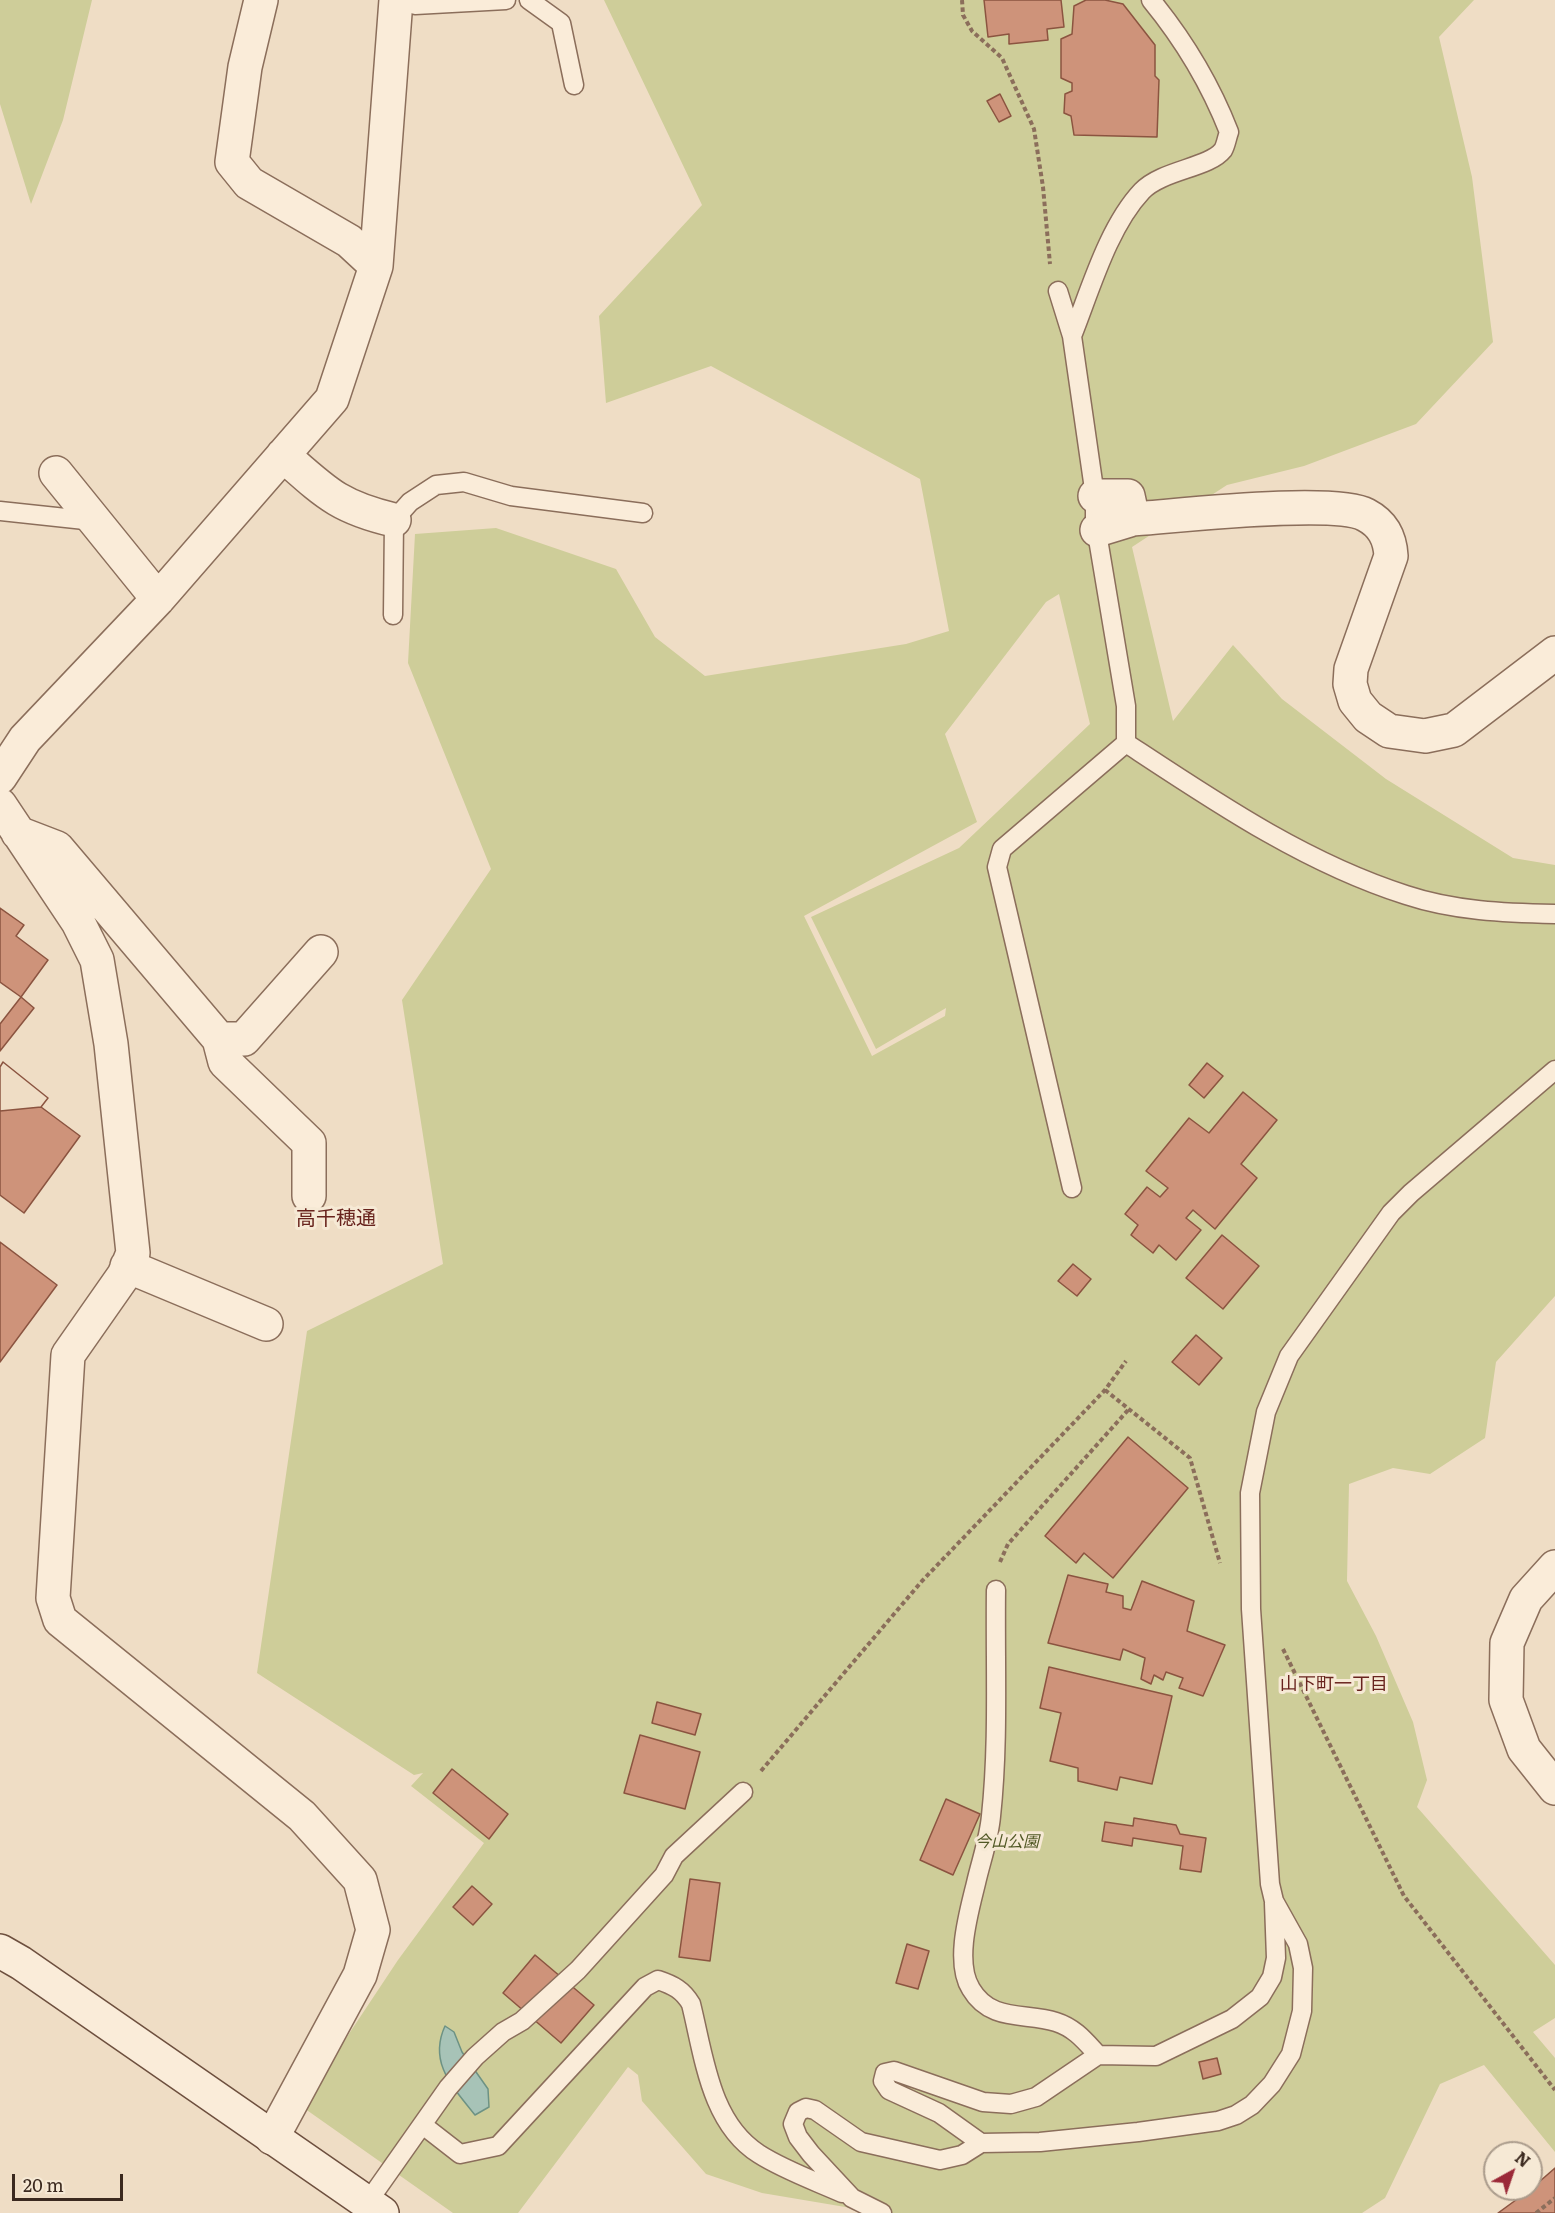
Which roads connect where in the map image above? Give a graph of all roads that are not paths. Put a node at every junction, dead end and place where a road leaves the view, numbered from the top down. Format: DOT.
graph roads {
  1 [pos="261,0"];
  2 [pos="396,0"];
  3 [pos="410,0"];
  4 [pos="506,0"];
  5 [pos="529,0"];
  6 [pos="1151,0"];
  7 [pos="574,85"];
  8 [pos="376,266"];
  9 [pos="1058,291"];
  10 [pos="1072,336"];
  11 [pos="283,455"];
  12 [pos="56,473"];
  13 [pos="1095,496"];
  14 [pos="0,511"];
  15 [pos="643,513"];
  16 [pos="1133,519"];
  17 [pos="394,520"];
  18 [pos="94,521"];
  19 [pos="1097,530"];
  20 [pos="158,599"];
  21 [pos="393,615"];
  22 [pos="1555,653"];
  23 [pos="1126,742"];
  24 [pos="0,777"];
  25 [pos="0,805"];
  26 [pos="18,833"];
  27 [pos="1555,914"];
  28 [pos="321,952"];
  29 [pos="219,1039"];
  30 [pos="1555,1070"];
  31 [pos="1072,1188"];
  32 [pos="309,1196"];
  33 [pos="128,1266"];
  34 [pos="266,1324"];
  35 [pos="1555,1568"];
  36 [pos="996,1590"];
  37 [pos="1555,1788"];
  38 [pos="743,1792"];
  39 [pos="1274,1901"];
  40 [pos="0,1952"];
  41 [pos="1098,2055"];
  42 [pos="424,2126"];
  43 [pos="272,2138"];
  44 [pos="981,2143"];
  45 [pos="852,2198"];
  46 [pos="369,2210"];
  47 [pos="882,2213"];
  1 -- 8 [label="street"];
  2 -- 8 [label="street"];
  3 -- 4 [label="lane"];
  5 -- 7 [label="lane"];
  6 -- 10 [label="lane"];
  8 -- 11 [label="street"];
  9 -- 10 [label="lane"];
  10 -- 13 [label="lane"];
  11 -- 17 [label="street"];
  11 -- 20 [label="street"];
  12 -- 18 [label="street"];
  13 -- 16 [label="street"];
  13 -- 19 [label="lane"];
  14 -- 18 [label="lane"];
  15 -- 17 [label="lane"];
  16 -- 19 [label="street"];
  16 -- 22 [label="street"];
  17 -- 21 [label="lane"];
  18 -- 20 [label="street"];
  19 -- 23 [label="lane"];
  20 -- 24 [label="street"];
  23 -- 27 [label="lane"];
  23 -- 31 [label="lane"];
  25 -- 26 [label="street"];
  26 -- 29 [label="street"];
  26 -- 33 [label="street"];
  28 -- 29 [label="street"];
  29 -- 32 [label="street"];
  30 -- 39 [label="lane"];
  33 -- 34 [label="street"];
  33 -- 43 [label="street"];
  35 -- 37 [label="street"];
  36 -- 41 [label="lane"];
  38 -- 42 [label="lane"];
  39 -- 41 [label="lane"];
  39 -- 44 [label="lane"];
  40 -- 43 [label="street"];
  41 -- 44 [label="lane"];
  42 -- 45 [label="lane"];
  42 -- 46 [label="lane"];
  43 -- 46 [label="street"];
  44 -- 45 [label="lane"];
  45 -- 47 [label="lane"];
}
